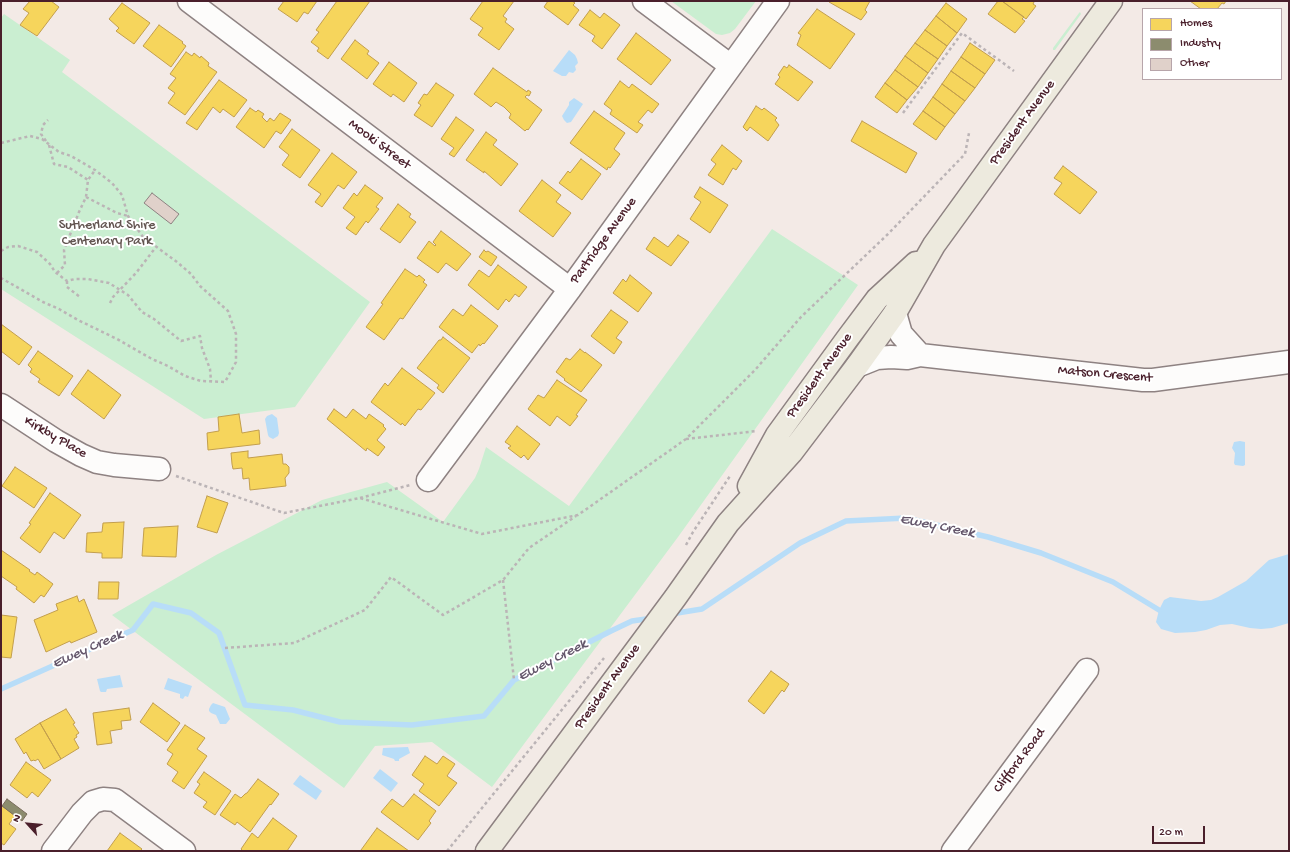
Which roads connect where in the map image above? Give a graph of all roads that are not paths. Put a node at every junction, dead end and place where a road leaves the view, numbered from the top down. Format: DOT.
graph roads {
  1 [pos="189,1"];
  2 [pos="644,1"];
  3 [pos="778,1"];
  4 [pos="1111,1"];
  5 [pos="731,66"];
  6 [pos="934,245"];
  7 [pos="570,289"];
  8 [pos="895,313"];
  9 [pos="920,355"];
  10 [pos="1289,362"];
  11 [pos="856,366"];
  12 [pos="1,405"];
  13 [pos="159,469"];
  14 [pos="428,480"];
  15 [pos="728,523"];
  16 [pos="1087,670"];
  17 [pos="53,851"];
  18 [pos="184,851"];
  19 [pos="487,851"];
  20 [pos="953,851"];
  1 -- 7 [label="street, Mooki Street"];
  2 -- 5 [label="street"];
  3 -- 5 [label="street, Partridge Avenue"];
  4 -- 6 [label="main road, President Avenue"];
  5 -- 7 [label="street, Partridge Avenue"];
  6 -- 8 [label="main road, President Avenue"];
  6 -- 15 [label="main road, President Avenue"];
  7 -- 14 [label="street, Partridge Avenue"];
  8 -- 9 [label="street"];
  8 -- 11 [label="main road, President Avenue"];
  9 -- 10 [label="street, Matson Crescent"];
  9 -- 11 [label="street, Matson Crescent"];
  11 -- 15 [label="main road, President Avenue"];
  12 -- 13 [label="street, Kirkby Place"];
  15 -- 19 [label="main road, President Avenue"];
  16 -- 20 [label="street, Clifford Road"];
  17 -- 18 [label="street"];
}
